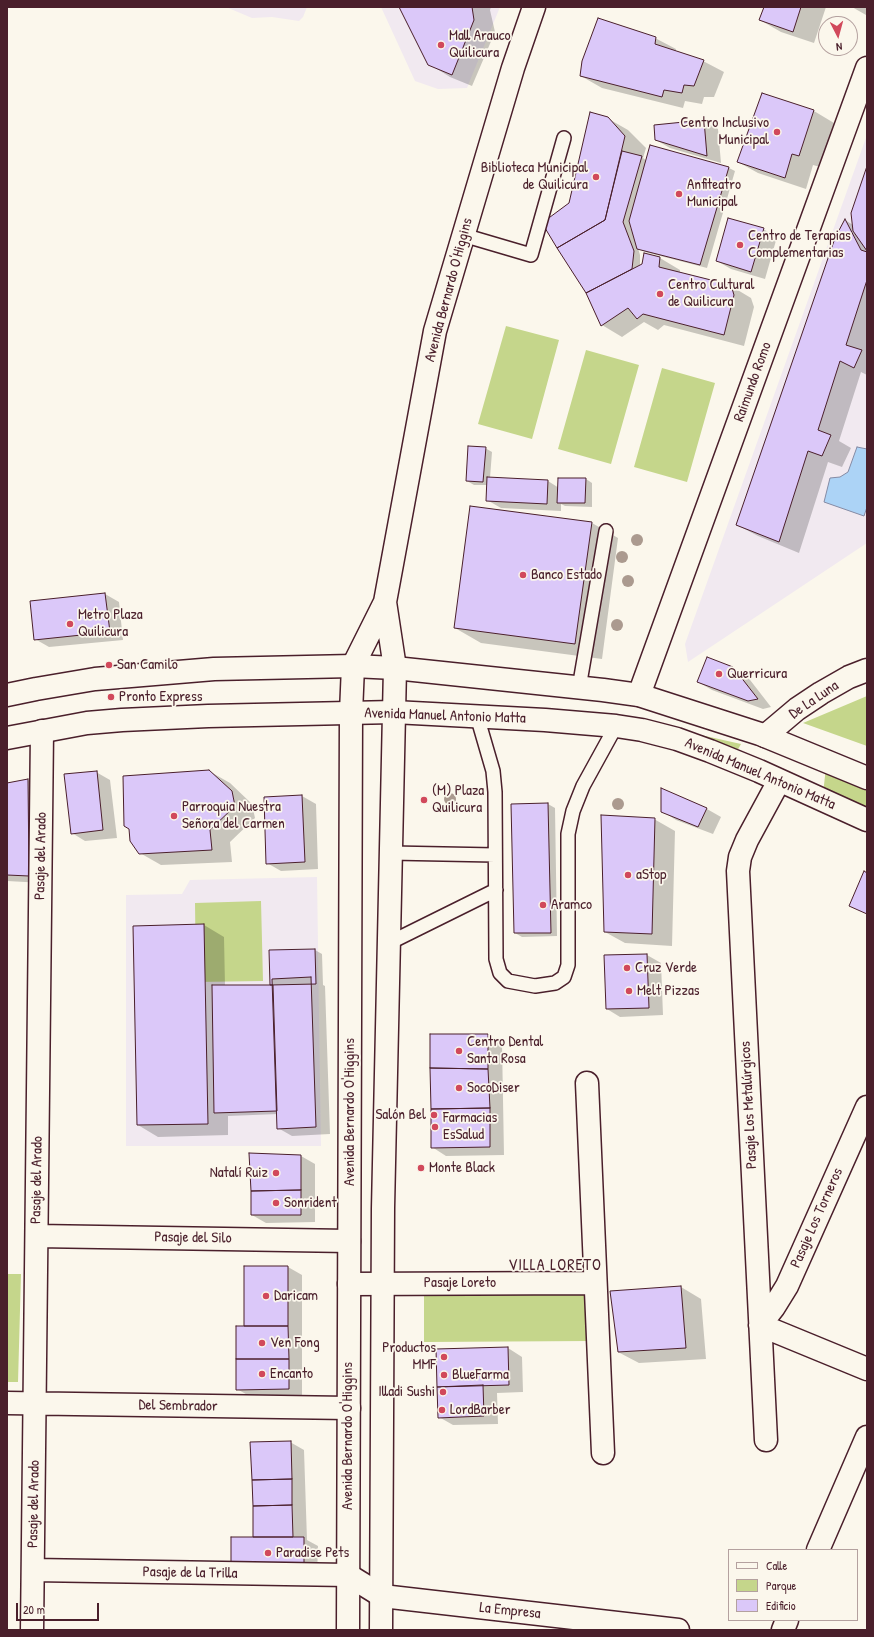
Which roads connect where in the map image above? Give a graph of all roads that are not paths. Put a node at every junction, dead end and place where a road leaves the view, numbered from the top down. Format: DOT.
graph roads {
  1 [pos="534,7"];
  2 [pos="867,68"];
  3 [pos="564,138"];
  4 [pos="463,235"];
  5 [pos="606,531"];
  6 [pos="385,602"];
  7 [pos="353,666"];
  8 [pos="395,668"];
  9 [pos="867,670"];
  10 [pos="579,688"];
  11 [pos="7,695"];
  12 [pos="639,696"];
  13 [pos="394,712"];
  14 [pos="351,713"];
  15 [pos="477,716"];
  16 [pos="616,726"];
  17 [pos="42,730"];
  18 [pos="764,736"];
  19 [pos="7,738"];
  20 [pos="867,778"];
  21 [pos="779,781"];
  22 [pos="867,820"];
  23 [pos="391,853"];
  24 [pos="496,855"];
  25 [pos="496,890"];
  26 [pos="389,943"];
  27 [pos="587,1083"];
  28 [pos="867,1107"];
  29 [pos="36,1236"];
  30 [pos="349,1241"];
  31 [pos="595,1283"];
  32 [pos="349,1284"];
  33 [pos="383,1284"];
  34 [pos="760,1325"];
  35 [pos="867,1369"];
  36 [pos="7,1403"];
  37 [pos="35,1404"];
  38 [pos="348,1408"];
  39 [pos="867,1438"];
  40 [pos="766,1440"];
  41 [pos="602,1453"];
  42 [pos="818,1549"];
  43 [pos="33,1570"];
  44 [pos="348,1576"];
  45 [pos="382,1596"];
  46 [pos="32,1630"];
  47 [pos="348,1630"];
  48 [pos="381,1630"];
  49 [pos="678,1630"];
  1 -- 4 [label="street, Avenida Bernardo O'Higgins"];
  2 -- 12 [label="street, Raimundo Romo"];
  3 -- 4 [label="lane"];
  4 -- 6 [label="street, Avenida Bernardo O'Higgins"];
  5 -- 10 [label="lane"];
  6 -- 7 [label="street, Avenida Bernardo O'Higgins"];
  6 -- 8 [label="street, Avenida Bernardo O'Higgins"];
  7 -- 8 [label="street, Avenida Manuel Antonio Matta"];
  7 -- 11 [label="street, Avenida Manuel Antonio Matta"];
  7 -- 14 [label="street, Avenida Bernardo O'Higgins"];
  8 -- 10 [label="street, Avenida Manuel Antonio Matta"];
  8 -- 13 [label="street, Avenida Bernardo O'Higgins"];
  9 -- 18 [label="street, De La Luna"];
  10 -- 12 [label="street, Avenida Manuel Antonio Matta"];
  12 -- 18 [label="street, Avenida Manuel Antonio Matta"];
  13 -- 14 [label="street, Avenida Manuel Antonio Matta"];
  13 -- 15 [label="street, Avenida Manuel Antonio Matta"];
  13 -- 23 [label="street, Avenida Bernardo O'Higgins"];
  14 -- 17 [label="street, Avenida Manuel Antonio Matta"];
  14 -- 30 [label="street, Avenida Bernardo O'Higgins"];
  15 -- 16 [label="street, Avenida Manuel Antonio Matta"];
  15 -- 24 [label="lane"];
  16 -- 21 [label="street, Avenida Manuel Antonio Matta"];
  16 -- 25 [label="lane"];
  17 -- 19 [label="street, Avenida Manuel Antonio Matta"];
  17 -- 29 [label="street, Pasaje del Arado"];
  18 -- 20 [label="street, Avenida Manuel Antonio Matta"];
  21 -- 22 [label="street, Avenida Manuel Antonio Matta"];
  21 -- 34 [label="street, Pasaje Los Metalúrgicos"];
  23 -- 24 [label="lane"];
  23 -- 26 [label="street, Avenida Bernardo O'Higgins"];
  24 -- 25 [label="lane"];
  25 -- 26 [label="lane"];
  26 -- 33 [label="street, Avenida Bernardo O'Higgins"];
  27 -- 31 [label="street"];
  28 -- 34 [label="street, Pasaje Los Torneros"];
  29 -- 30 [label="street, Pasaje del Silo"];
  29 -- 37 [label="street, Pasaje del Arado"];
  30 -- 32 [label="street, Avenida Bernardo O'Higgins"];
  31 -- 33 [label="street, Pasaje Loreto"];
  31 -- 41 [label="street"];
  32 -- 33 [label="street, Pasaje Loreto"];
  32 -- 38 [label="street, Avenida Bernardo O'Higgins"];
  33 -- 45 [label="street, Avenida Bernardo O'Higgins"];
  34 -- 35 [label="street"];
  34 -- 40 [label="street, Pasaje Los Metalúrgicos"];
  36 -- 37 [label="street, Del Sembrador"];
  37 -- 38 [label="street, Del Sembrador"];
  37 -- 43 [label="street, Pasaje del Arado"];
  38 -- 44 [label="street, Avenida Bernardo O'Higgins"];
  39 -- 42 [label="street"];
  43 -- 44 [label="street, Pasaje de la Trilla"];
  43 -- 46 [label="street, Pasaje del Arado"];
  44 -- 45 [label="street, La Empresa"];
  44 -- 47 [label="street, Avenida Bernardo O'Higgins"];
  45 -- 48 [label="street, Avenida Bernardo O'Higgins"];
  45 -- 49 [label="street, La Empresa"];
}
